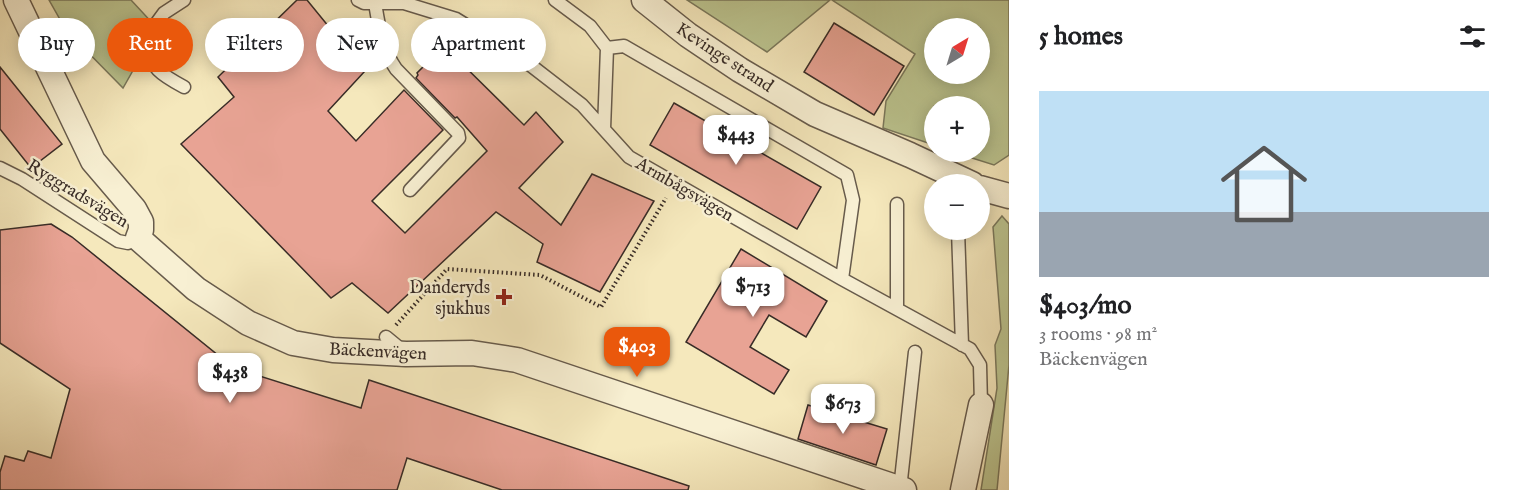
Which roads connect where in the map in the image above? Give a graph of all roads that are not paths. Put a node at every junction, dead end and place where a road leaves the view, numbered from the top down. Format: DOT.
graph roads {
  1 [pos="16,0"];
  2 [pos="183,0"];
  3 [pos="358,0"];
  4 [pos="555,0"];
  5 [pos="644,0"];
  6 [pos="375,3"];
  7 [pos="607,48"];
  8 [pos="184,87"];
  9 [pos="604,129"];
  10 [pos="0,168"];
  11 [pos="951,174"];
  12 [pos="410,190"];
  13 [pos="990,190"];
  14 [pos="1009,195"];
  15 [pos="897,204"];
  16 [pos="138,238"];
  17 [pos="958,240"];
  18 [pos="843,279"];
  19 [pos="897,309"];
  20 [pos="386,337"];
  21 [pos="962,345"];
  22 [pos="915,352"];
  23 [pos="406,354"];
  24 [pos="981,405"];
  25 [pos="902,489"];
  26 [pos="963,490"];
  1 -- 16 [label="street"];
  2 -- 8 [label="lane"];
  3 -- 6 [label="lane, Armbågsvägen"];
  4 -- 7 [label="lane"];
  5 -- 11 [label="street, Kevinge strand"];
  6 -- 9 [label="lane, Armbågsvägen"];
  6 -- 12 [label="lane"];
  7 -- 9 [label="lane"];
  7 -- 18 [label="lane"];
  9 -- 18 [label="lane, Armbågsvägen"];
  10 -- 16 [label="lane, Ryggradsvägen"];
  13 -- 14 [label="street"];
  15 -- 19 [label="lane"];
  16 -- 23 [label="street, Bäckenvägen"];
  17 -- 21 [label="lane"];
  18 -- 19 [label="lane, Armbågsvägen"];
  19 -- 21 [label="lane, Armbågsvägen"];
  20 -- 23 [label="lane"];
  21 -- 24 [label="lane"];
  22 -- 25 [label="lane"];
  23 -- 25 [label="street, Bäckenvägen"];
  24 -- 26 [label="street"];
}
